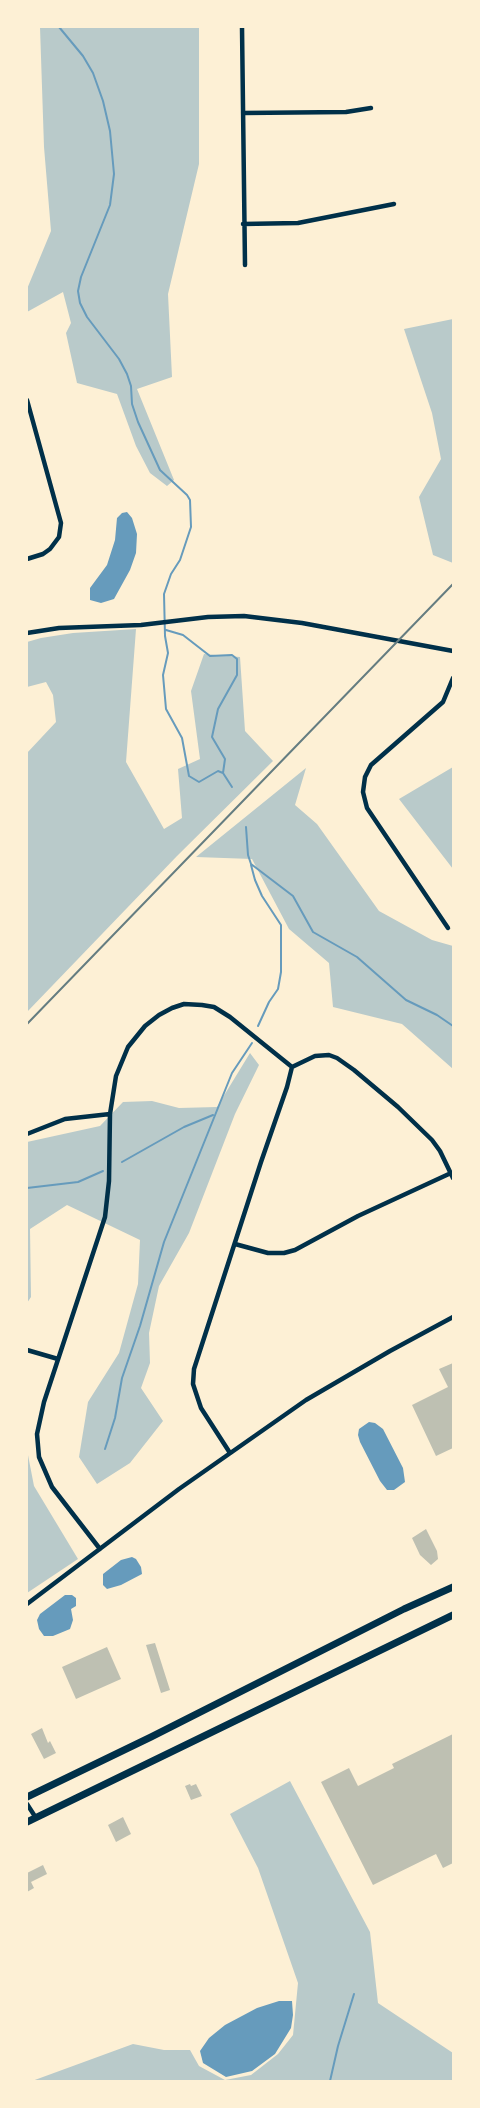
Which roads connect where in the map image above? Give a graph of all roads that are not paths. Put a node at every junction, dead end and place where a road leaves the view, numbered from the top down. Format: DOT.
graph roads {
  1 [pos="242,27"];
  2 [pos="371,108"];
  3 [pos="243,113"];
  4 [pos="394,204"];
  5 [pos="243,224"];
  6 [pos="244,265"];
  7 [pos="27,400"];
  8 [pos="27,559"];
  9 [pos="27,633"];
  10 [pos="453,651"];
  11 [pos="453,678"];
  12 [pos="448,928"];
  13 [pos="292,1067"];
  14 [pos="110,1114"];
  15 [pos="27,1134"];
  16 [pos="452,1175"];
  17 [pos="235,1244"];
  18 [pos="453,1317"];
  19 [pos="27,1350"];
  20 [pos="58,1359"];
  21 [pos="230,1453"];
  22 [pos="100,1549"];
  23 [pos="453,1587"];
  24 [pos="27,1604"];
  25 [pos="453,1615"];
  26 [pos="27,1797"];
  27 [pos="27,1804"];
  28 [pos="36,1818"];
  29 [pos="27,1822"];
  1 -- 3 [label="street"];
  2 -- 3 [label="street"];
  3 -- 5 [label="street"];
  4 -- 5 [label="street"];
  5 -- 6 [label="street"];
  7 -- 8 [label="street"];
  9 -- 10 [label="street"];
  11 -- 12 [label="street"];
  13 -- 14 [label="street"];
  13 -- 16 [label="street"];
  13 -- 17 [label="street"];
  14 -- 15 [label="street"];
  14 -- 20 [label="street"];
  16 -- 17 [label="street"];
  17 -- 21 [label="street"];
  18 -- 21 [label="street"];
  19 -- 20 [label="street"];
  20 -- 22 [label="street"];
  21 -- 22 [label="street"];
  22 -- 24 [label="street"];
  23 -- 26 [label="main road"];
  25 -- 28 [label="main road"];
  27 -- 28 [label="street"];
  28 -- 29 [label="main road"];
}
